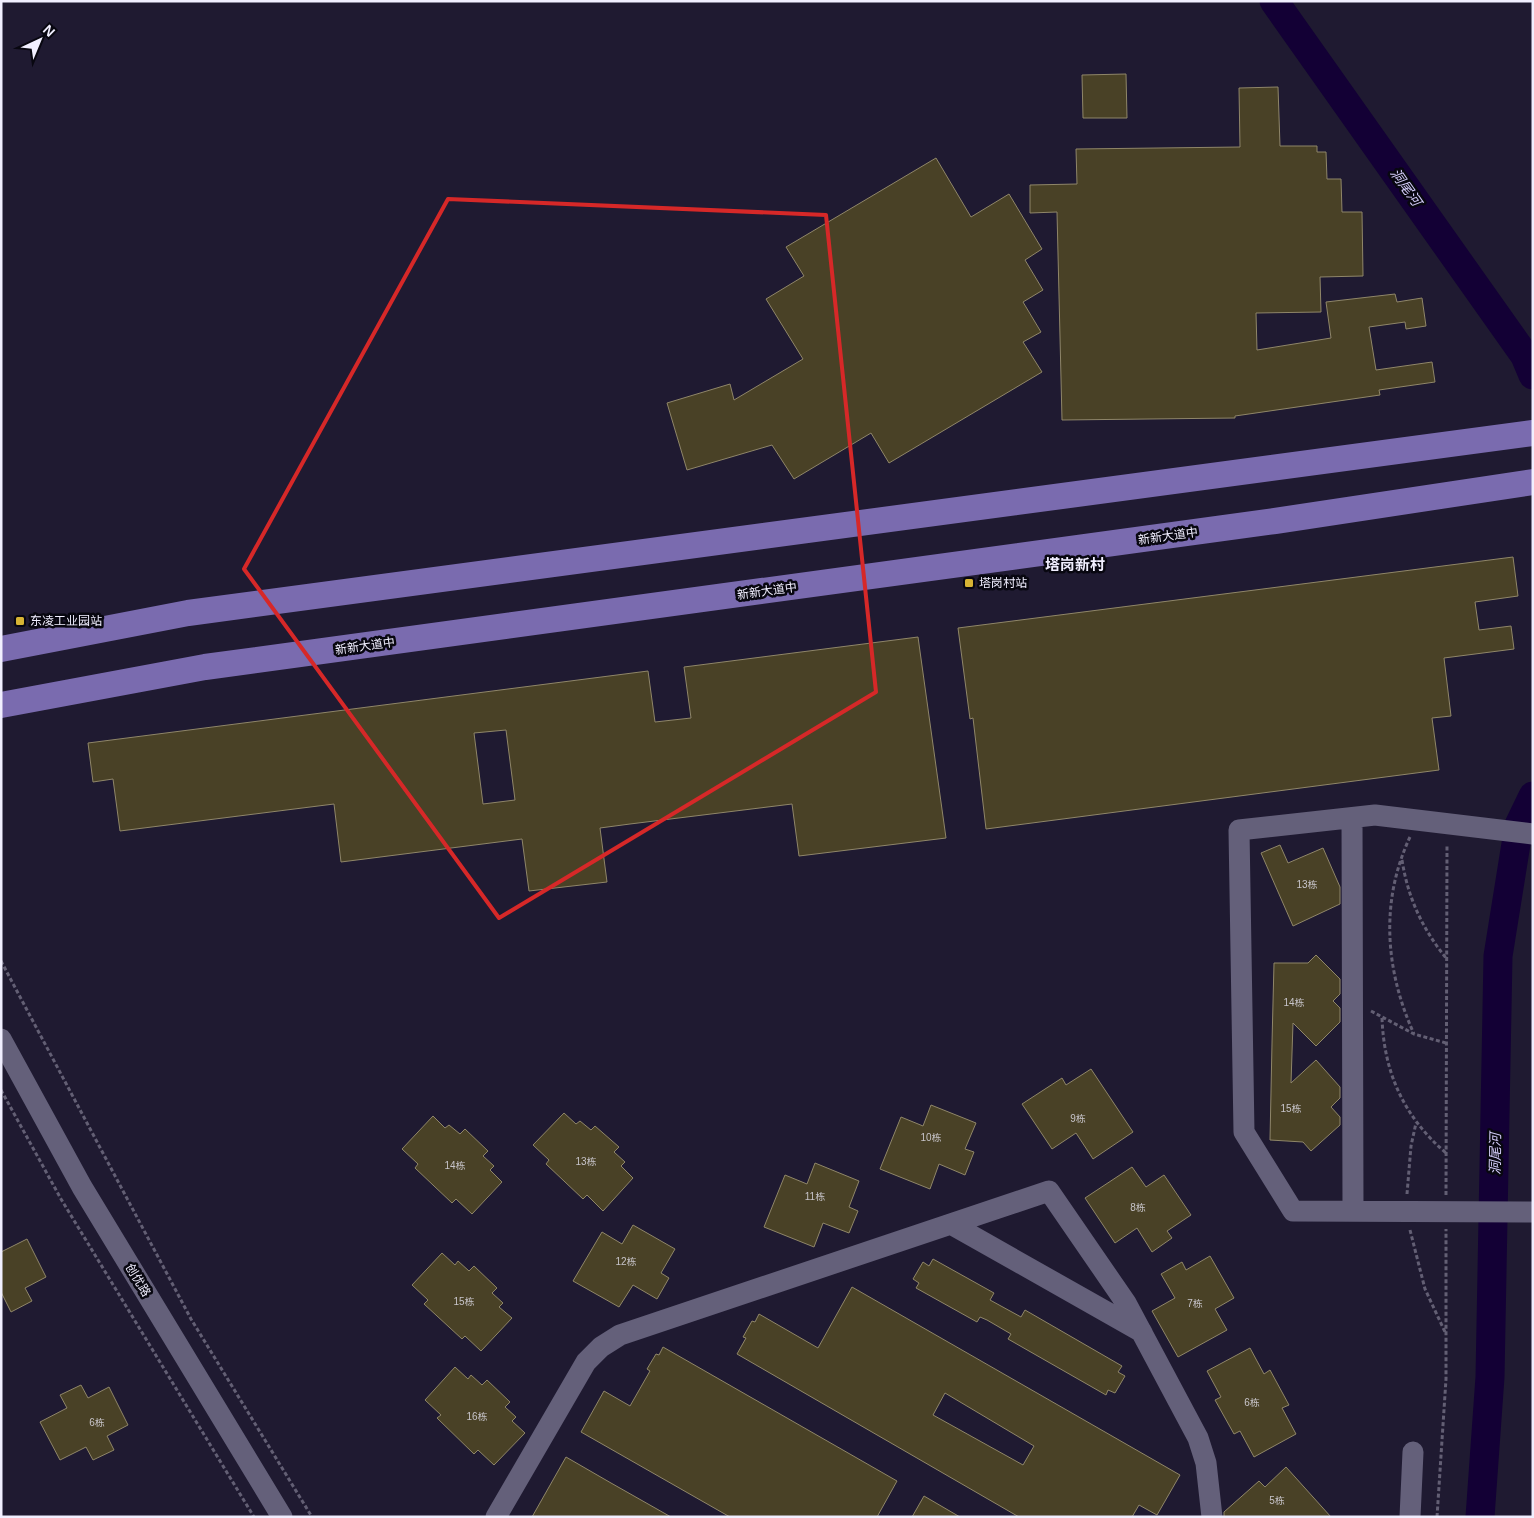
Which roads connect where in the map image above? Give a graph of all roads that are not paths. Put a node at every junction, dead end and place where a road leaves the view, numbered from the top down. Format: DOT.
graph roads {
  1 [pos="1533,433"];
  2 [pos="1533,482"];
  3 [pos="1,649"];
  4 [pos="1,705"];
  5 [pos="1352,818"];
  6 [pos="1533,834"];
  7 [pos="1,1039"];
  8 [pos="1359,1211"];
  9 [pos="1533,1212"];
  10 [pos="951,1224"];
  11 [pos="1142,1332"];
  12 [pos="1413,1452"];
  13 [pos="282,1517"];
  14 [pos="496,1517"];
  15 [pos="1212,1517"];
  16 [pos="1410,1517"];
  1 -- 3 [label="main road"];
  2 -- 4 [label="main road, 新新大道中"];
  5 -- 6 [label="street"];
  5 -- 8 [label="street"];
  5 -- 8 [label="street"];
  7 -- 13 [label="street, 创优路"];
  8 -- 9 [label="street"];
  10 -- 11 [label="street"];
  10 -- 11 [label="street"];
  10 -- 14 [label="street"];
  11 -- 15 [label="street"];
  12 -- 16 [label="street"];
}
